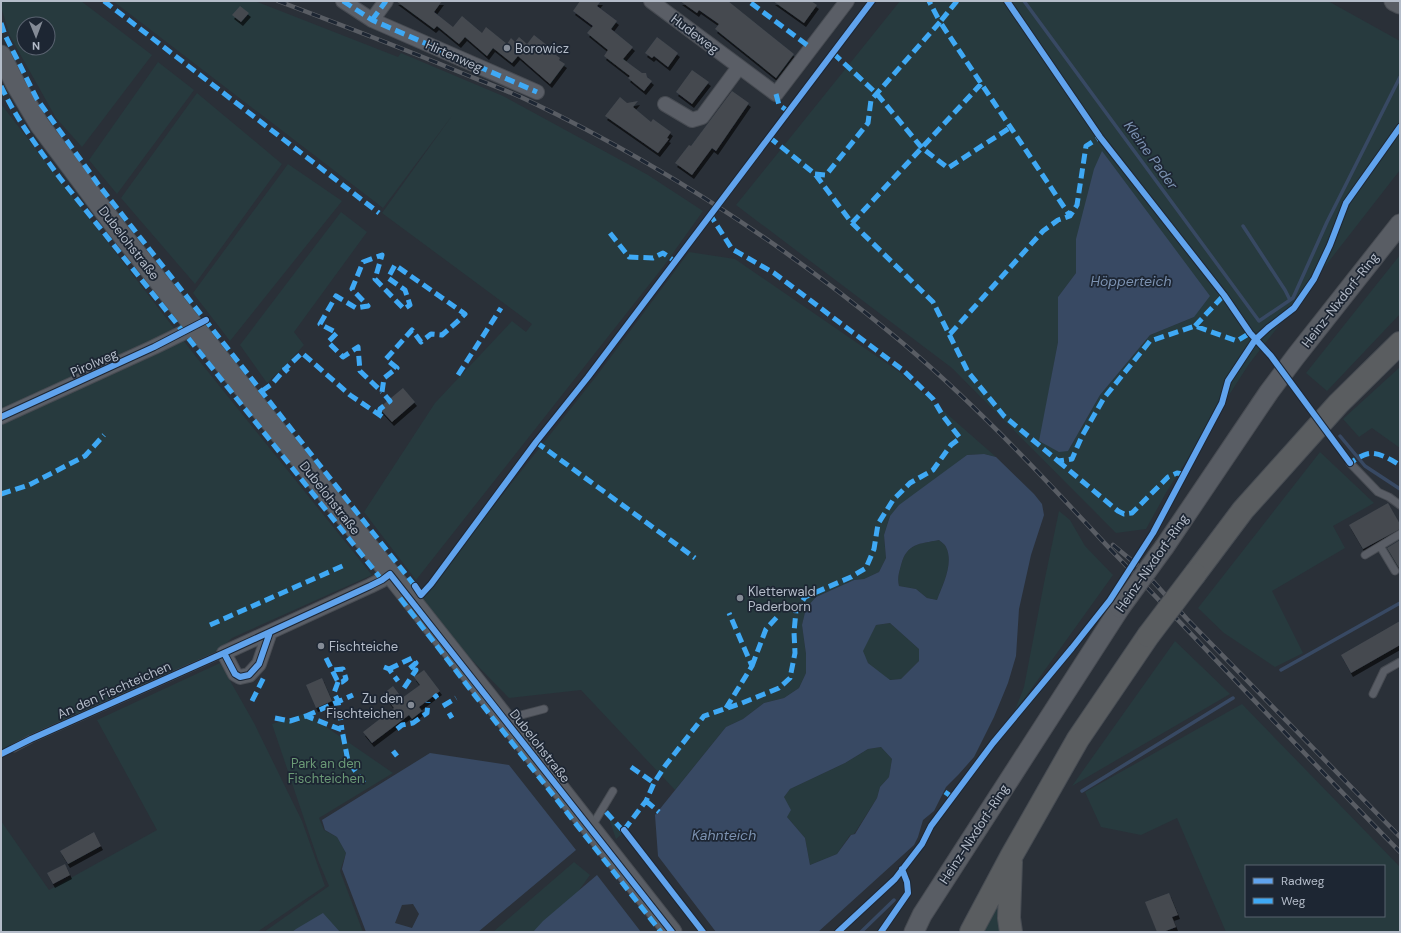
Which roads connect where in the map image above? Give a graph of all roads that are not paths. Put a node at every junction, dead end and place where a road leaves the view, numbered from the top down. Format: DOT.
graph roads {
  1 [pos="343,1"];
  2 [pos="386,1"];
  3 [pos="651,1"];
  4 [pos="847,1"];
  5 [pos="1394,1"];
  6 [pos="1400,4"];
  7 [pos="372,20"];
  8 [pos="1,55"];
  9 [pos="738,67"];
  10 [pos="537,92"];
  11 [pos="665,104"];
  12 [pos="1400,224"];
  13 [pos="195,327"];
  14 [pos="1400,343"];
  15 [pos="1,417"];
  16 [pos="1350,463"];
  17 [pos="1400,505"];
  18 [pos="1400,534"];
  19 [pos="1380,546"];
  20 [pos="1365,555"];
  21 [pos="1394,571"];
  22 [pos="390,574"];
  23 [pos="270,632"];
  24 [pos="224,653"];
  25 [pos="1400,662"];
  26 [pos="1373,694"];
  27 [pos="544,709"];
  28 [pos="505,719"];
  29 [pos="14,748"];
  30 [pos="612,791"];
  31 [pos="591,828"];
  32 [pos="1012,855"];
  33 [pos="922,915"];
  34 [pos="672,932"];
  35 [pos="906,932"];
  36 [pos="914,932"];
  37 [pos="971,932"];
  38 [pos="1011,932"];
  1 -- 7 [label="street, Hirtenweg"];
  2 -- 7 [label="street"];
  3 -- 9 [label="street, Hudeweg"];
  4 -- 9 [label="street, Hudeweg"];
  5 -- 6 [label="main road"];
  7 -- 10 [label="street, Hirtenweg"];
  8 -- 13 [label="main road, Dubelohstraße"];
  9 -- 11 [label="street"];
  12 -- 33 [label="main road, Heinz-Nixdorf-Ring, bridge"];
  13 -- 15 [label="street, Pirolweg"];
  13 -- 22 [label="main road, Dubelohstraße"];
  14 -- 32 [label="highway, bridge"];
  16 -- 17 [label="lane"];
  18 -- 19 [label="lane"];
  19 -- 20 [label="lane"];
  19 -- 21 [label="lane"];
  22 -- 23 [label="street, An den Fischteichen"];
  22 -- 28 [label="main road, Dubelohstraße"];
  23 -- 24 [label="street, An den Fischteichen"];
  23 -- 24 [label="street"];
  24 -- 29 [label="lane, An den Fischteichen"];
  25 -- 26 [label="lane"];
  27 -- 28 [label="lane"];
  28 -- 31 [label="main road, Dubelohstraße"];
  30 -- 31 [label="lane"];
  31 -- 34 [label="main road, Dubelohstraße"];
  32 -- 37 [label="highway"];
  32 -- 38 [label="highway"];
  33 -- 35 [label="main road, Heinz-Nixdorf-Ring"];
  33 -- 36 [label="main road, Heinz-Nixdorf-Ring"];
}
